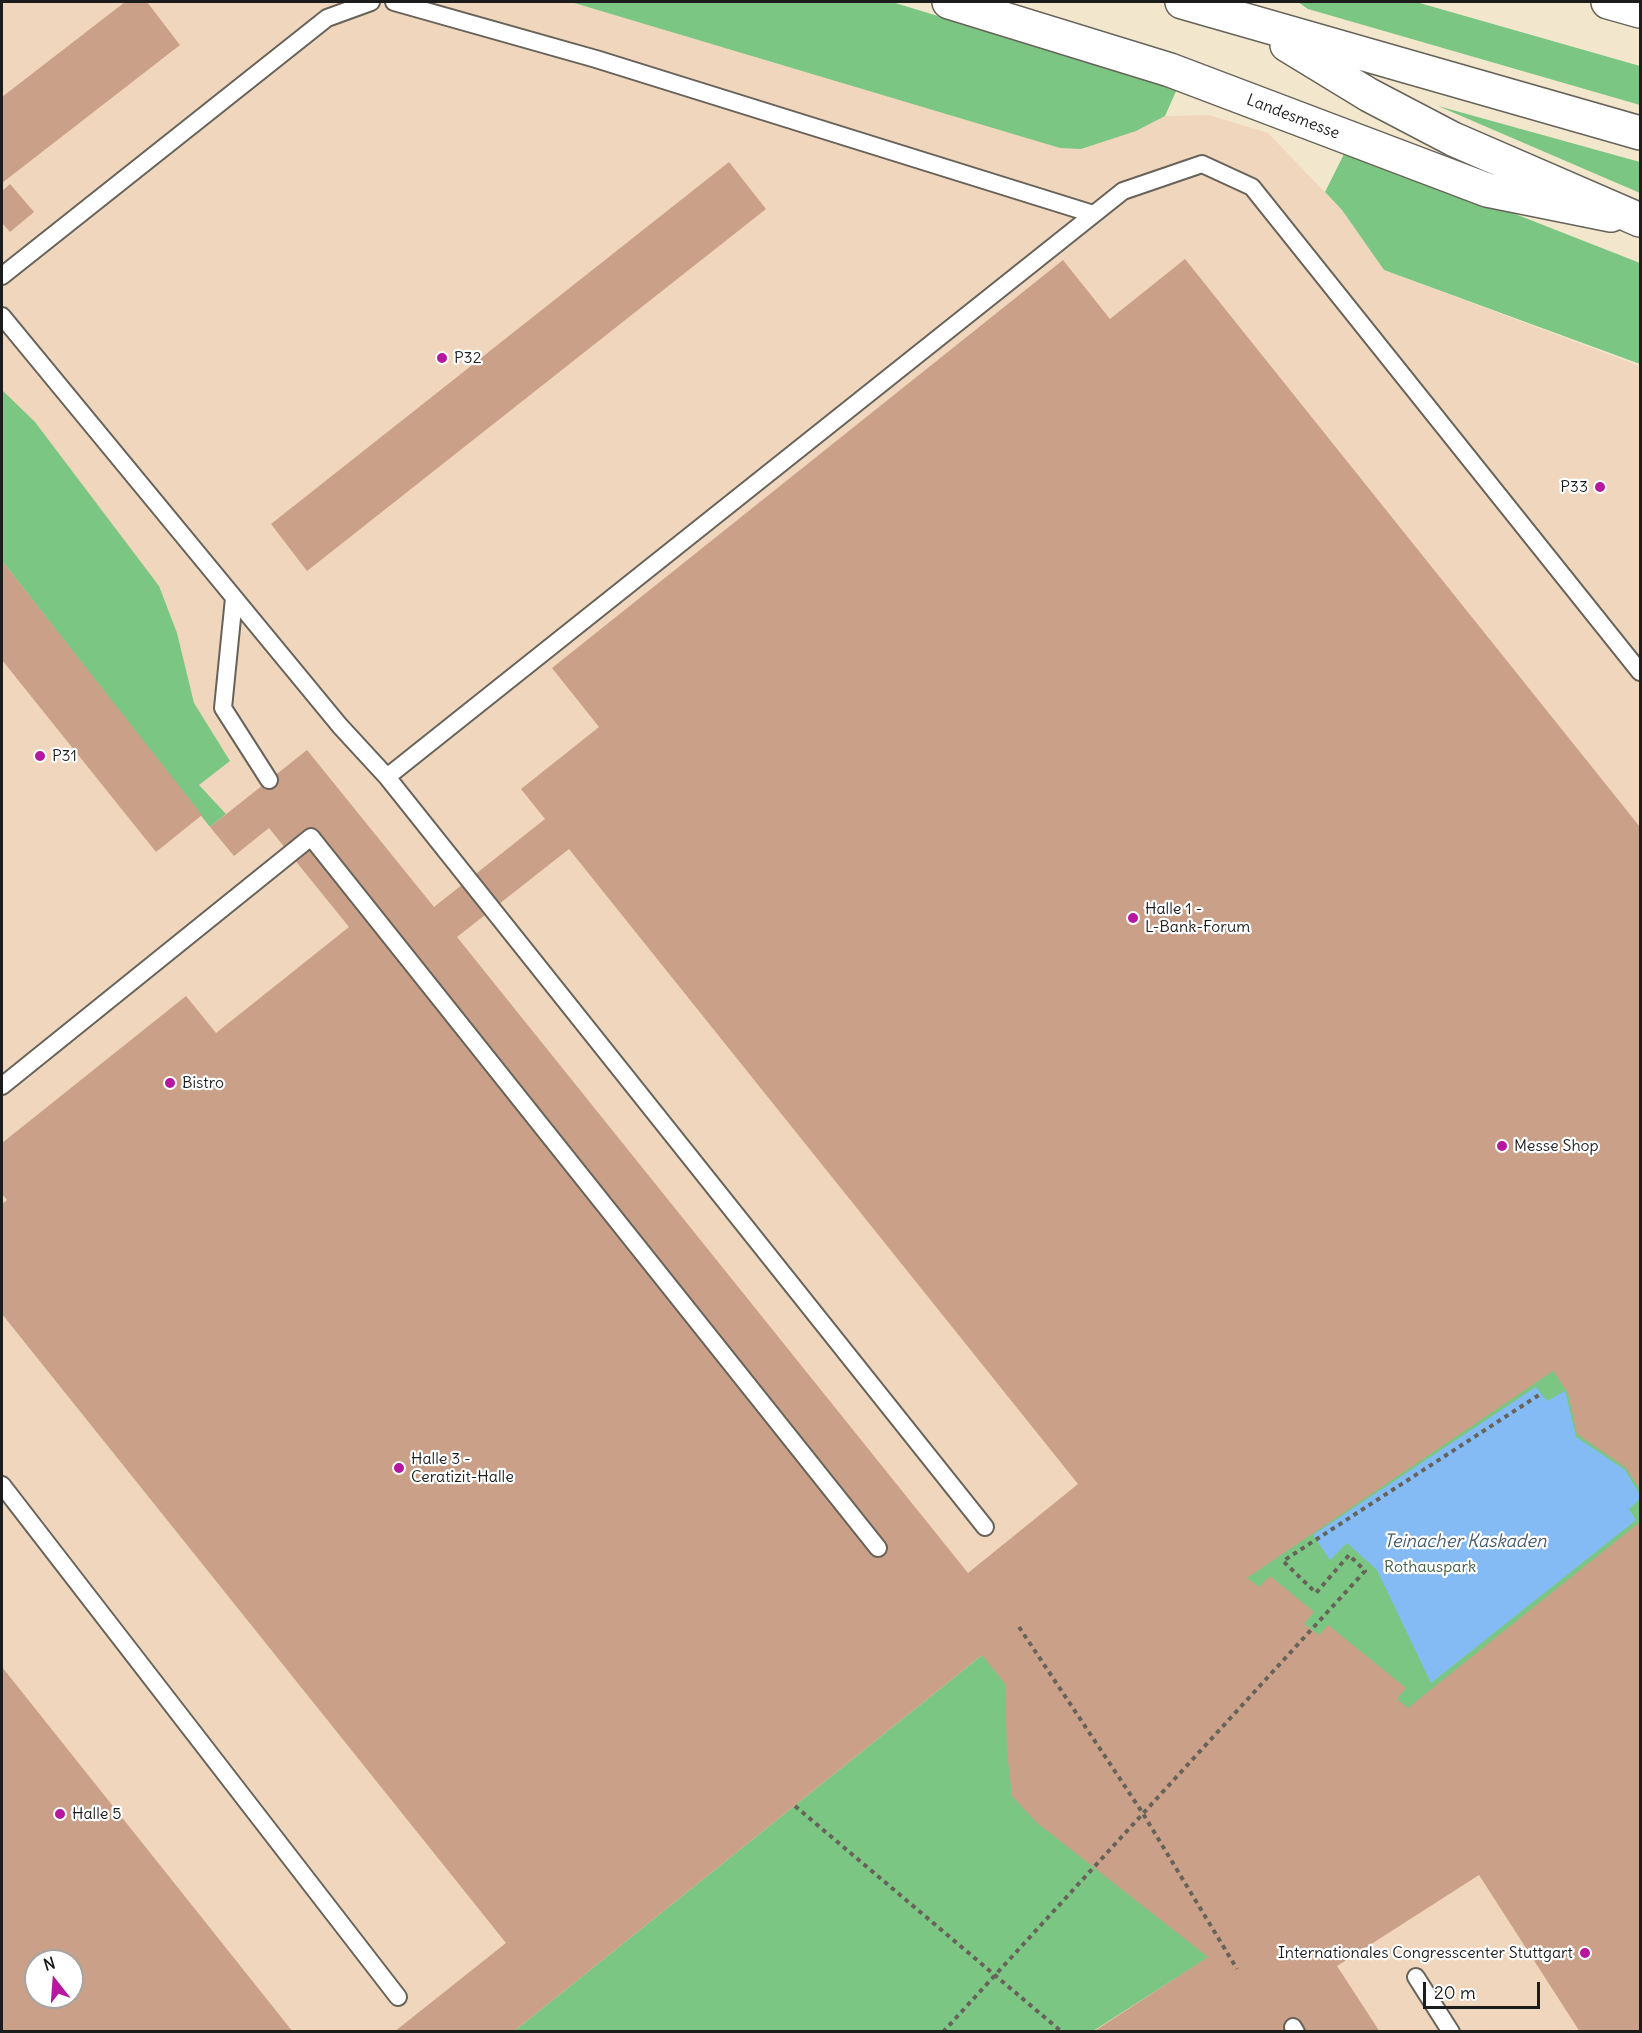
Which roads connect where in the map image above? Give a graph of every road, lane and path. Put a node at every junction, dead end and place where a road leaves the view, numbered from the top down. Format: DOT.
graph roads {
  1 [pos="371,2"];
  2 [pos="394,2"];
  3 [pos="949,2"];
  4 [pos="1182,2"];
  5 [pos="1608,2"];
  6 [pos="1641,11"];
  7 [pos="1249,22"];
  8 [pos="1641,133"];
  9 [pos="1093,214"];
  10 [pos="1641,220"];
  11 [pos="2,276"];
  12 [pos="2,316"];
  13 [pos="234,598"];
  14 [pos="1641,672"];
  15 [pos="387,777"];
  16 [pos="269,780"];
  17 [pos="2,1086"];
  18 [pos="1542,1393"];
  19 [pos="2,1485"];
  20 [pos="985,1527"];
  21 [pos="878,1548"];
  22 [pos="1019,1627"];
  23 [pos="795,1806"];
  24 [pos="1142,1812"];
  25 [pos="1237,1969"];
  26 [pos="996,1974"];
  27 [pos="1416,1977"];
  28 [pos="398,1997"];
  29 [pos="944,2031"];
  30 [pos="1062,2031"];
  31 [pos="1451,2031"];
  1 -- 11 [label="lane"];
  2 -- 9 [label="lane"];
  3 -- 10 [label="main road, Landesmesse"];
  4 -- 7 [label="main road"];
  5 -- 6 [label="main road"];
  7 -- 8 [label="main road"];
  7 -- 10 [label="main road"];
  9 -- 14 [label="lane"];
  9 -- 15 [label="lane"];
  12 -- 13 [label="lane"];
  13 -- 15 [label="lane"];
  13 -- 16 [label="lane"];
  15 -- 20 [label="lane"];
  17 -- 21 [label="lane"];
  18 -- 24 [label="path"];
  19 -- 28 [label="lane"];
  22 -- 24 [label="path"];
  23 -- 26 [label="path"];
  24 -- 25 [label="path"];
  24 -- 26 [label="path"];
  26 -- 29 [label="path"];
  26 -- 30 [label="path"];
  27 -- 31 [label="lane"];
}
